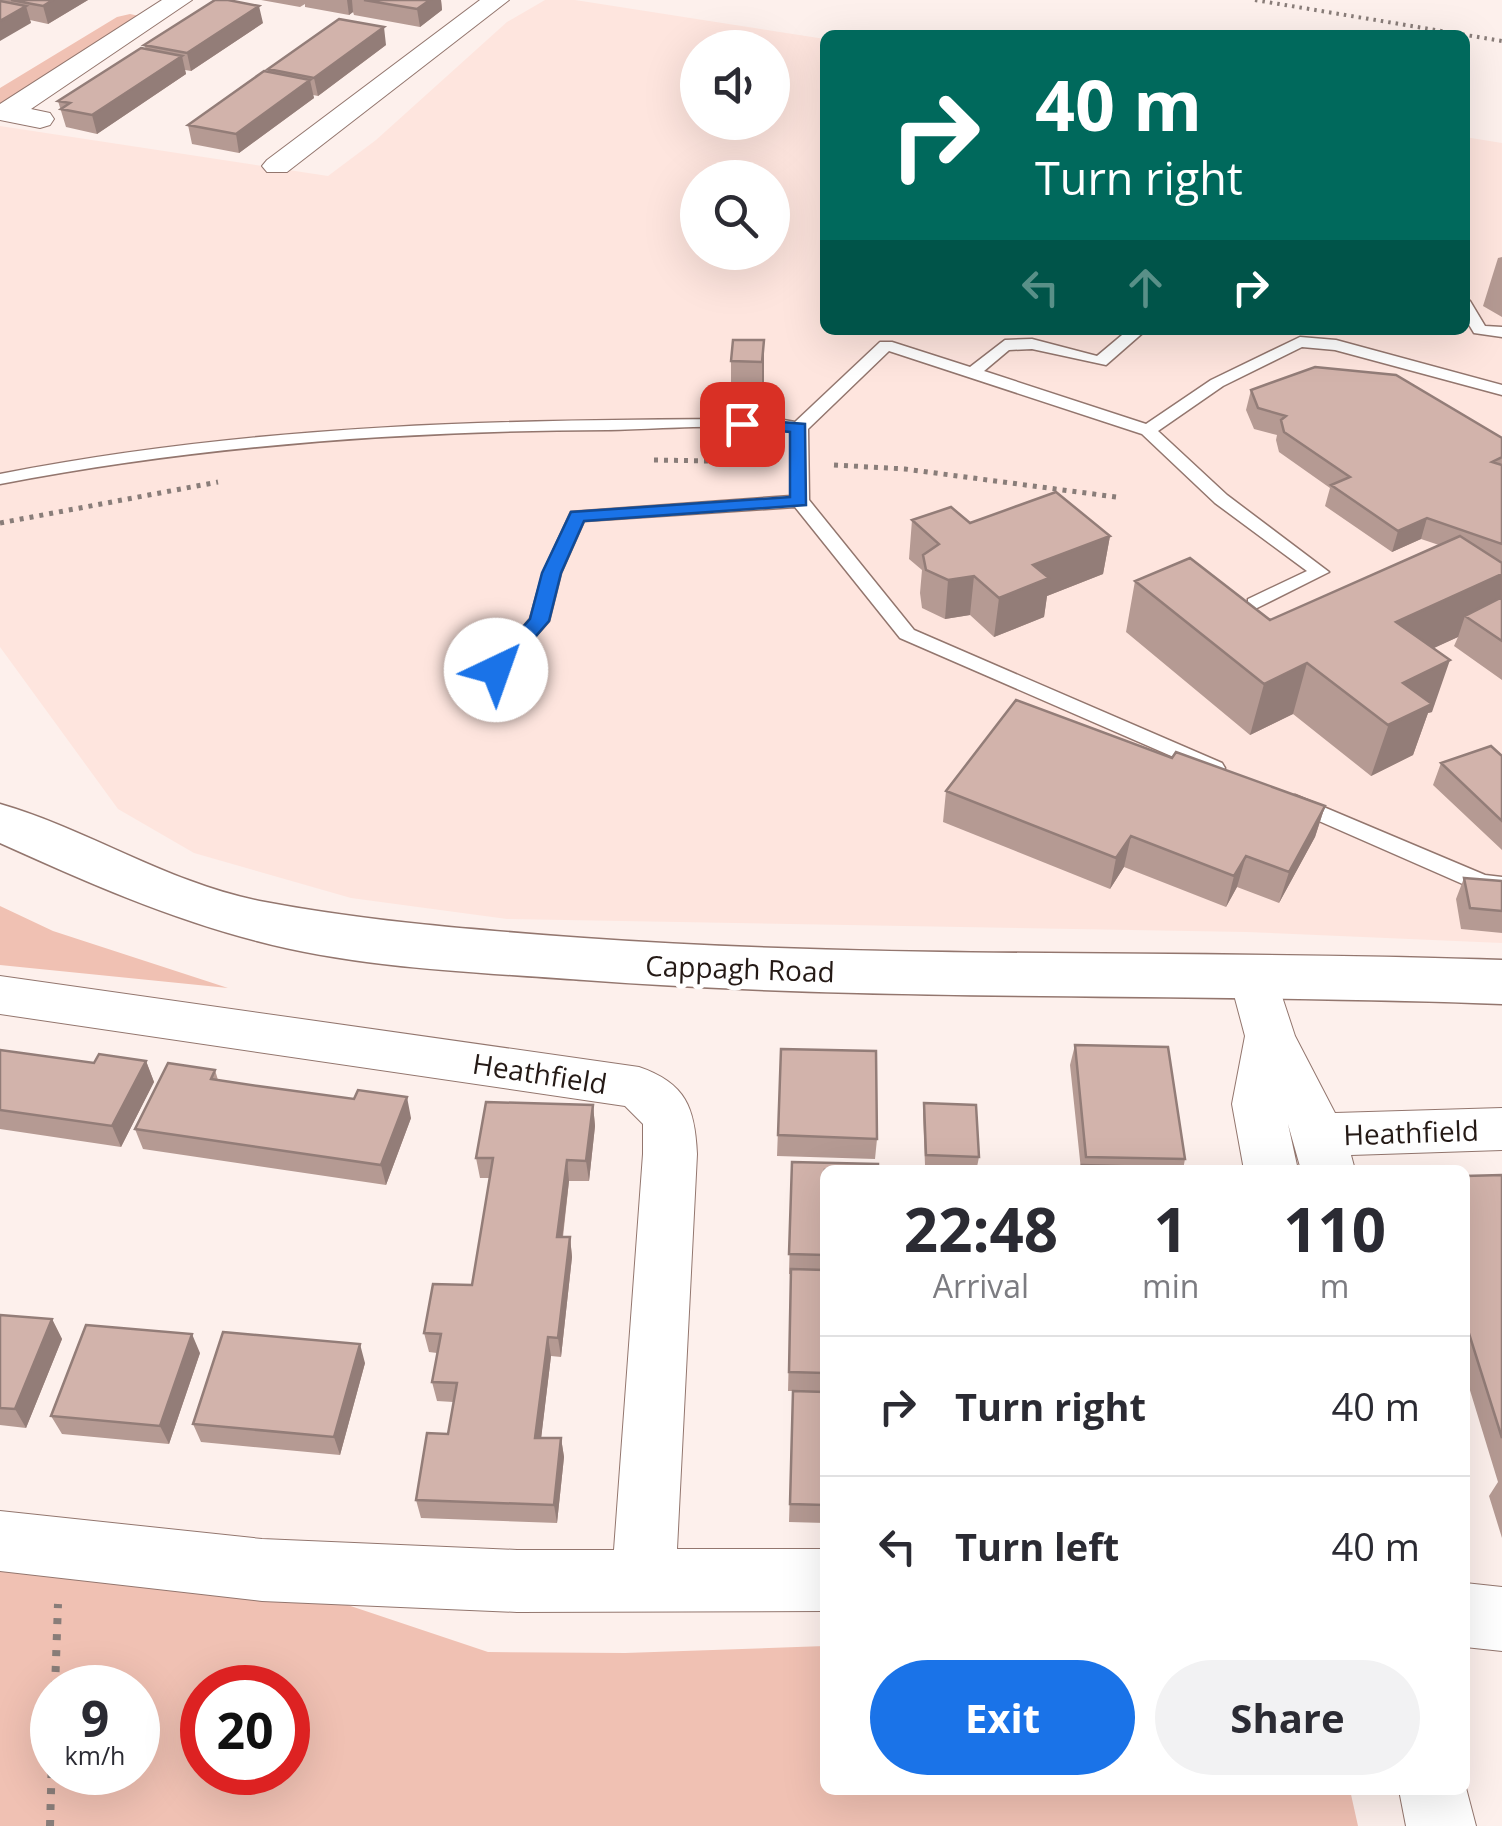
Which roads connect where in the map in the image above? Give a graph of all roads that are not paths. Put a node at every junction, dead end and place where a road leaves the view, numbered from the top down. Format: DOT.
graph roads {
  1 [pos="496,0"];
  2 [pos="168,7"];
  3 [pos="123,8"];
  4 [pos="3,112"];
  5 [pos="40,119"];
  6 [pos="277,166"];
  7 [pos="1484,296"];
  8 [pos="1470,301"];
  9 [pos="1470,312"];
  10 [pos="1502,332"];
  11 [pos="898,335"];
  12 [pos="1132,335"];
  13 [pos="886,345"];
  14 [pos="971,374"];
  15 [pos="1502,390"];
  16 [pos="799,428"];
  17 [pos="1148,430"];
  18 [pos="0,479"];
  19 [pos="800,502"];
  20 [pos="1254,603"];
  21 [pos="496,670"];
  22 [pos="1228,773"];
  23 [pos="1282,796"];
  24 [pos="0,822"];
  25 [pos="1502,885"];
  26 [pos="1254,976"];
  27 [pos="1502,982"];
  28 [pos="0,995"];
  29 [pos="1270,1036"];
  30 [pos="1502,1129"];
  31 [pos="1324,1152"];
  32 [pos="1270,1165"];
  33 [pos="30,1544"];
  34 [pos="645,1580"];
  35 [pos="820,1580"];
  36 [pos="1470,1616"];
  37 [pos="1502,1619"];
  38 [pos="1434,1795"];
  39 [pos="1442,1826"];
  1 -- 6 [label="street"];
  2 -- 3 [label="street"];
  2 -- 4 [label="street"];
  4 -- 5 [label="street"];
  7 -- 8 [label="lane"];
  9 -- 10 [label="lane"];
  11 -- 13 [label="lane"];
  12 -- 14 [label="lane"];
  13 -- 14 [label="lane"];
  13 -- 16 [label="lane"];
  14 -- 17 [label="lane"];
  15 -- 17 [label="lane"];
  16 -- 18 [label="lane"];
  16 -- 19 [label="lane"];
  17 -- 20 [label="lane"];
  19 -- 21 [label="lane"];
  19 -- 22 [label="lane"];
  23 -- 25 [label="lane"];
  24 -- 26 [label="street, Cappagh Road"];
  26 -- 27 [label="street, Cappagh Road"];
  26 -- 29 [label="street, Heathfield"];
  28 -- 34 [label="street, Heathfield"];
  29 -- 31 [label="street, Heathfield"];
  29 -- 32 [label="street, Heathfield"];
  30 -- 31 [label="street, Heathfield"];
  33 -- 34 [label="street"];
  34 -- 35 [label="street"];
  36 -- 37 [label="street"];
  38 -- 39 [label="street"];
}
